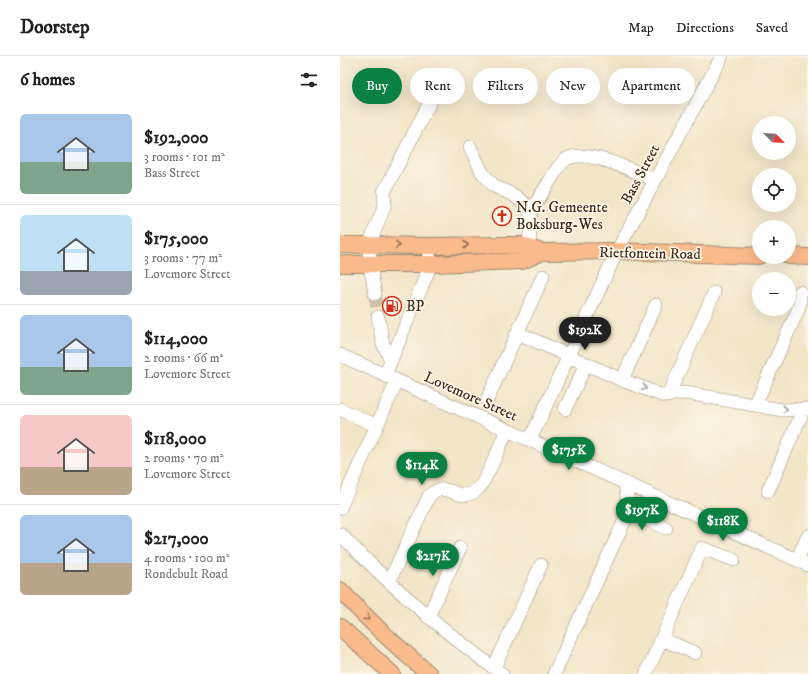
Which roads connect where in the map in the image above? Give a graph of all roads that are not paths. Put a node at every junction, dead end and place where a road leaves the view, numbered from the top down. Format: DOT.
graph roads {
  1 [pos="722,56"];
  2 [pos="429,104"];
  3 [pos="470,147"];
  4 [pos="655,180"];
  5 [pos="530,213"];
  6 [pos="340,245"];
  7 [pos="369,245"];
  8 [pos="427,246"];
  9 [pos="808,248"];
  10 [pos="617,251"];
  11 [pos="796,251"];
  12 [pos="533,253"];
  13 [pos="752,256"];
  14 [pos="796,256"];
  15 [pos="808,257"];
  16 [pos="340,264"];
  17 [pos="370,264"];
  18 [pos="431,264"];
  19 [pos="542,276"];
  20 [pos="800,292"];
  21 [pos="714,293"];
  22 [pos="375,294"];
  23 [pos="656,305"];
  24 [pos="378,317"];
  25 [pos="518,333"];
  26 [pos="340,355"];
  27 [pos="568,356"];
  28 [pos="391,360"];
  29 [pos="586,364"];
  30 [pos="384,375"];
  31 [pos="622,380"];
  32 [pos="397,381"];
  33 [pos="668,396"];
  34 [pos="487,400"];
  35 [pos="755,405"];
  36 [pos="340,409"];
  37 [pos="565,409"];
  38 [pos="806,409"];
  39 [pos="377,426"];
  40 [pos="507,430"];
  41 [pos="530,440"];
  42 [pos="625,483"];
  43 [pos="768,491"];
  44 [pos="340,508"];
  45 [pos="629,511"];
  46 [pos="666,528"];
  47 [pos="340,534"];
  48 [pos="808,536"];
  49 [pos="460,548"];
  50 [pos="734,560"];
  51 [pos="803,562"];
  52 [pos="541,565"];
  53 [pos="389,582"];
  54 [pos="340,590"];
  55 [pos="428,617"];
  56 [pos="340,626"];
  57 [pos="662,639"];
  58 [pos="695,653"];
  59 [pos="498,671"];
  60 [pos="392,674"];
  61 [pos="429,674"];
  62 [pos="554,674"];
  63 [pos="646,674"];
  1 -- 4 [label="street, Bass Street"];
  2 -- 7 [label="street"];
  3 -- 5 [label="street"];
  4 -- 5 [label="street"];
  4 -- 10 [label="street, Bass Street"];
  5 -- 12 [label="street"];
  6 -- 7 [label="main road, Rietfontein Road"];
  7 -- 8 [label="main road, Rietfontein Road, one-way"];
  7 -- 17 [label="street"];
  8 -- 12 [label="main road, Rietfontein Road, one-way"];
  8 -- 18 [label="street"];
  9 -- 11 [label="street"];
  10 -- 12 [label="main road, Rietfontein Road"];
  10 -- 13 [label="main road, Rietfontein Road"];
  10 -- 27 [label="street, Bass Street"];
  12 -- 18 [label="main road, Rietfontein Road"];
  14 -- 15 [label="main road"];
  16 -- 17 [label="main road, Rietfontein Road"];
  17 -- 18 [label="main road, Rietfontein Road"];
  17 -- 22 [label="street"];
  18 -- 28 [label="street"];
  19 -- 25 [label="street"];
  20 -- 35 [label="street"];
  21 -- 33 [label="street"];
  23 -- 31 [label="street"];
  24 -- 28 [label="street"];
  25 -- 27 [label="street"];
  25 -- 34 [label="street"];
  26 -- 30 [label="street, Lovemore Street"];
  27 -- 29 [label="street"];
  27 -- 41 [label="street, Bass Street"];
  28 -- 30 [label="street"];
  29 -- 31 [label="street"];
  29 -- 37 [label="street"];
  30 -- 32 [label="street, Lovemore Street"];
  31 -- 33 [label="street, one-way"];
  32 -- 39 [label="street"];
  32 -- 40 [label="street, Lovemore Street"];
  33 -- 35 [label="street"];
  35 -- 38 [label="street, one-way"];
  36 -- 39 [label="street"];
  38 -- 43 [label="street"];
  39 -- 44 [label="street"];
  40 -- 41 [label="street, Lovemore Street"];
  40 -- 53 [label="street"];
  41 -- 42 [label="street, Lovemore Street"];
  42 -- 45 [label="street"];
  42 -- 51 [label="street, Lovemore Street"];
  45 -- 46 [label="street"];
  45 -- 62 [label="street"];
  47 -- 53 [label="street"];
  48 -- 51 [label="street"];
  49 -- 55 [label="street"];
  50 -- 57 [label="street"];
  52 -- 59 [label="street"];
  53 -- 55 [label="street"];
  54 -- 61 [label="main road, one-way"];
  55 -- 59 [label="street"];
  56 -- 60 [label="main road"];
  57 -- 58 [label="street"];
  57 -- 63 [label="street"];
}
